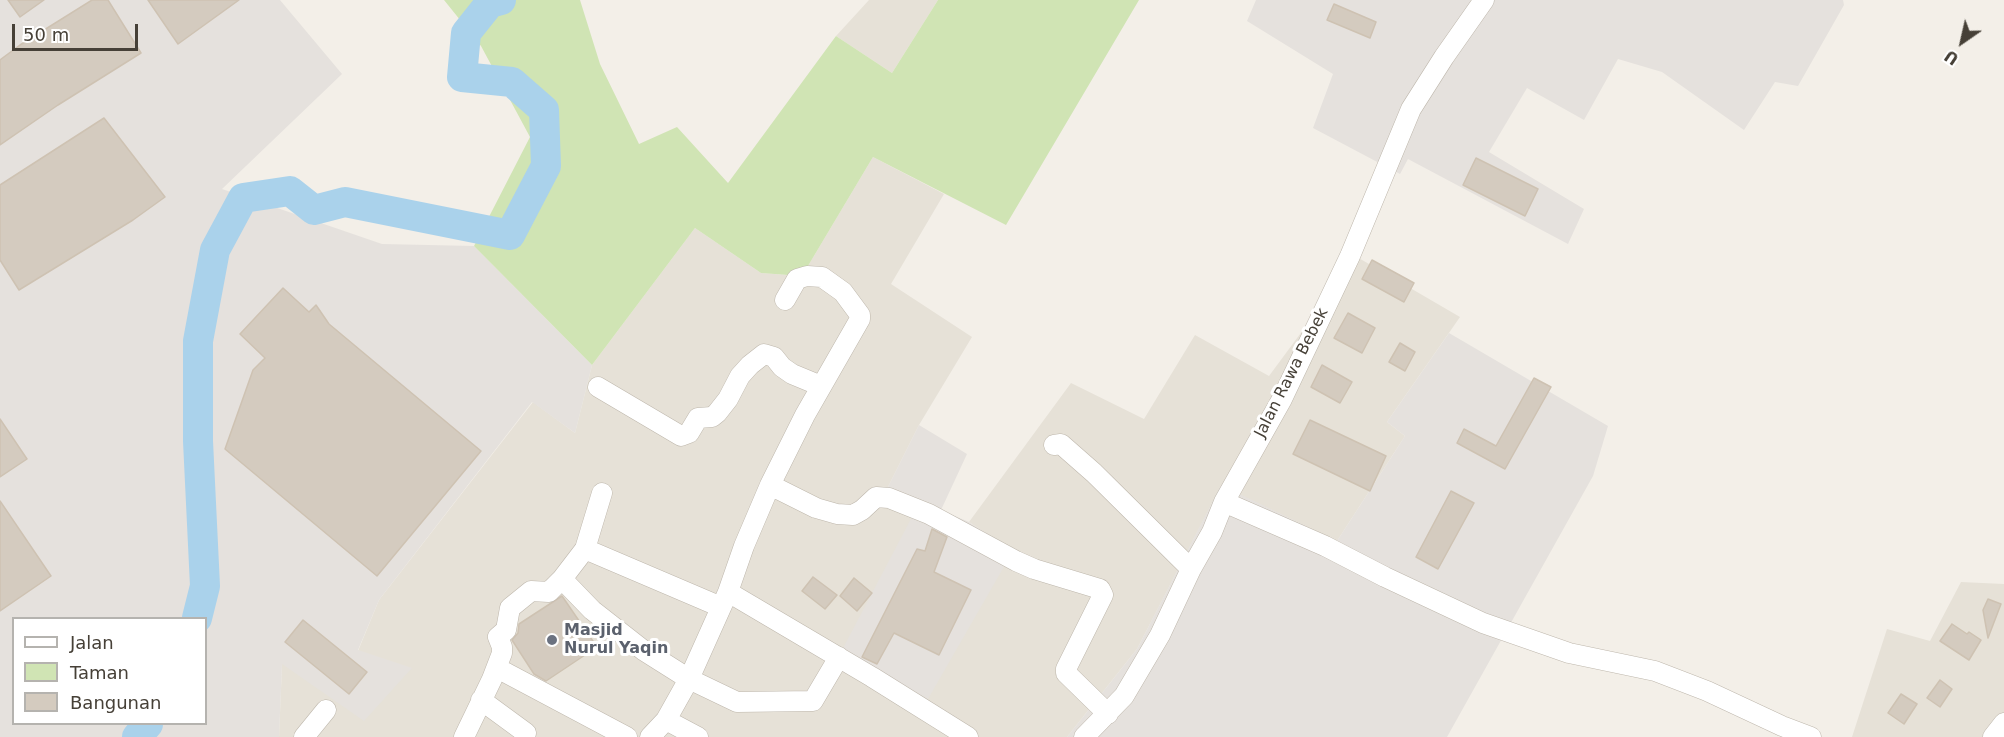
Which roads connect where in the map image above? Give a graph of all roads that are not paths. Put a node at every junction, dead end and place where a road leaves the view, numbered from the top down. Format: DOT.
graph roads {
  1 [pos="1484,0"];
  2 [pos="785,300"];
  3 [pos="821,386"];
  4 [pos="598,387"];
  5 [pos="1054,446"];
  6 [pos="770,486"];
  7 [pos="602,493"];
  8 [pos="1224,502"];
  9 [pos="585,549"];
  10 [pos="1191,569"];
  11 [pos="562,579"];
  12 [pos="725,599"];
  13 [pos="839,657"];
  14 [pos="497,668"];
  15 [pos="689,678"];
  16 [pos="481,700"];
  17 [pos="326,710"];
  18 [pos="1108,714"];
  19 [pos="666,720"];
  20 [pos="2004,723"];
  21 [pos="526,733"];
  22 [pos="304,737"];
  23 [pos="464,737"];
  24 [pos="627,737"];
  25 [pos="650,737"];
  26 [pos="698,737"];
  27 [pos="968,737"];
  28 [pos="1084,737"];
  29 [pos="1811,737"];
  30 [pos="1993,737"];
  1 -- 8 [label="street, Jalan Rawa Bebek"];
  2 -- 3 [label="street"];
  3 -- 4 [label="street"];
  3 -- 6 [label="street"];
  5 -- 10 [label="street"];
  6 -- 12 [label="street"];
  6 -- 18 [label="street"];
  7 -- 9 [label="street"];
  8 -- 10 [label="street, Jalan Rawa Bebek"];
  8 -- 29 [label="street"];
  9 -- 11 [label="street"];
  9 -- 12 [label="street"];
  10 -- 18 [label="street, Jalan Rawa Bebek"];
  11 -- 14 [label="street"];
  11 -- 15 [label="street"];
  12 -- 13 [label="street"];
  12 -- 15 [label="street"];
  13 -- 15 [label="street"];
  13 -- 27 [label="street"];
  14 -- 16 [label="street"];
  14 -- 24 [label="street"];
  15 -- 19 [label="street"];
  16 -- 21 [label="street"];
  16 -- 23 [label="street"];
  17 -- 22 [label="street"];
  18 -- 28 [label="street, Jalan Rawa Bebek"];
  19 -- 25 [label="street"];
  19 -- 26 [label="street"];
  20 -- 30 [label="street"];
}
